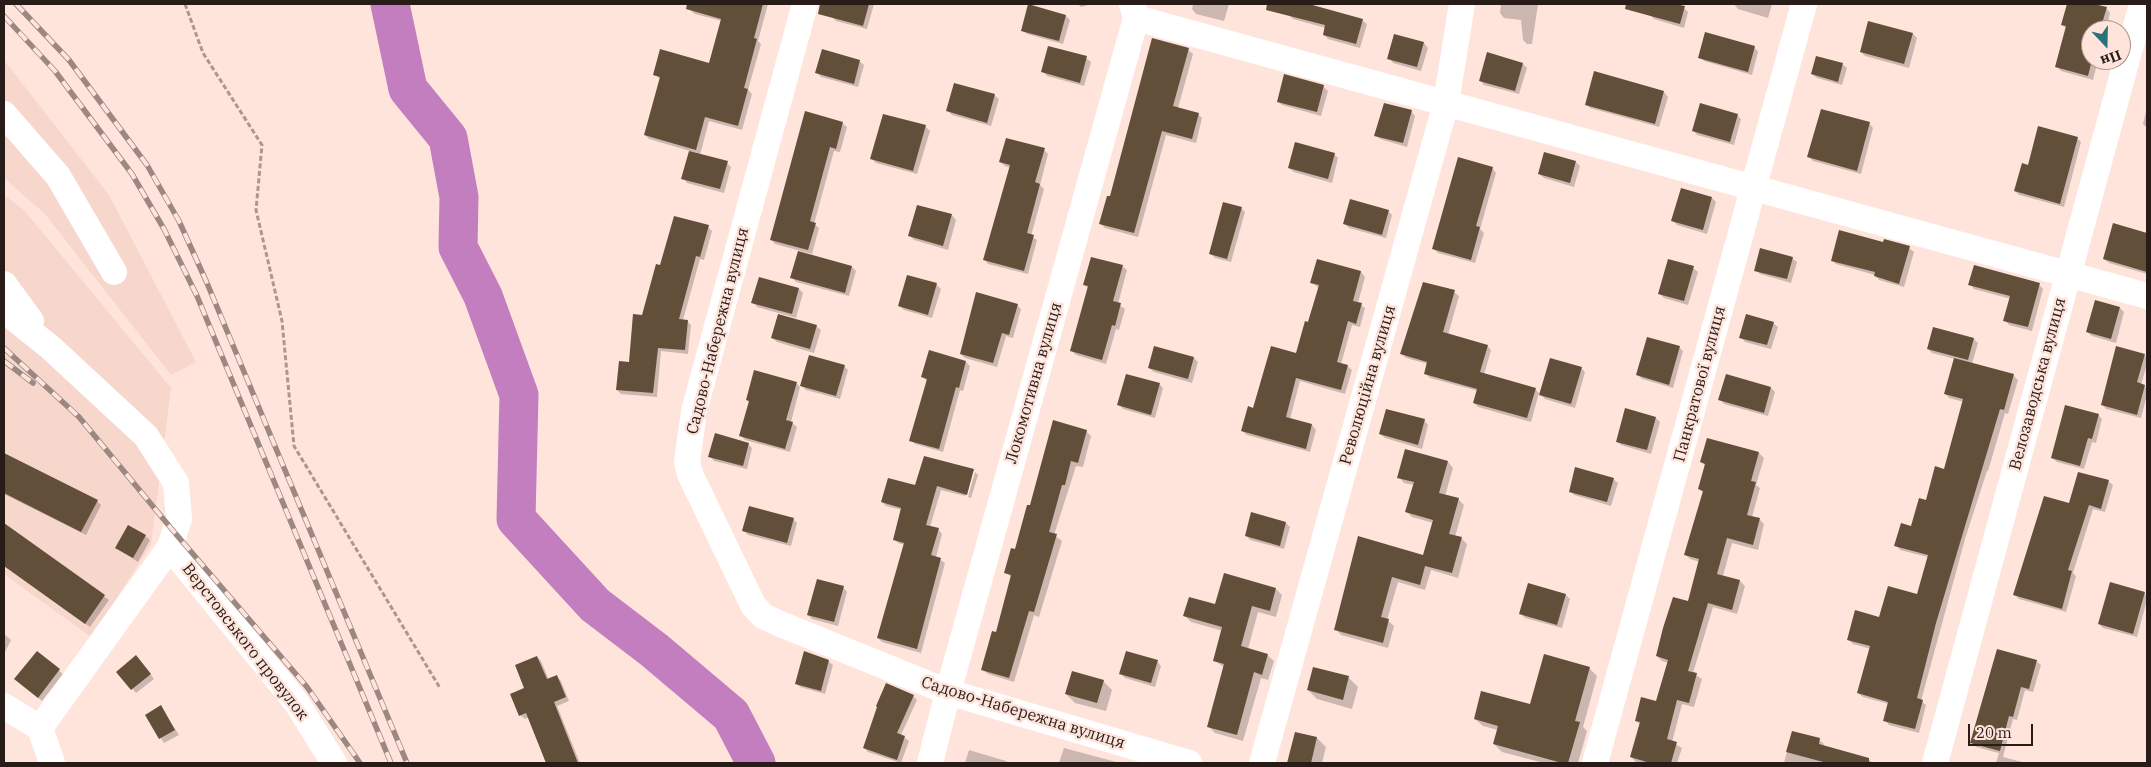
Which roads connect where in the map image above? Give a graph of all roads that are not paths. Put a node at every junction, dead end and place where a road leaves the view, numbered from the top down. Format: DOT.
graph roads {
  1 [pos="805,4"];
  2 [pos="1462,4"];
  3 [pos="1804,4"];
  4 [pos="2142,4"];
  5 [pos="1134,11"];
  6 [pos="1446,103"];
  7 [pos="4,114"];
  8 [pos="1754,188"];
  9 [pos="114,272"];
  10 [pos="2068,274"];
  11 [pos="4,284"];
  12 [pos="2147,296"];
  13 [pos="4,310"];
  14 [pos="51,348"];
  15 [pos="170,547"];
  16 [pos="948,692"];
  17 [pos="4,706"];
  18 [pos="40,728"];
  19 [pos="52,763"];
  20 [pos="334,763"];
  21 [pos="930,763"];
  22 [pos="1190,763"];
  23 [pos="1262,763"];
  24 [pos="1595,763"];
  25 [pos="1935,763"];
  1 -- 16 [label="street, Садово-Набережна вулиця"];
  2 -- 6 [label="street, Революційна вулиця"];
  3 -- 8 [label="street, Панкратової вулиця"];
  4 -- 10 [label="street, Велозаводська вулиця"];
  5 -- 6 [label="street"];
  5 -- 16 [label="street, Локомотивна вулиця"];
  6 -- 8 [label="street"];
  6 -- 23 [label="street, Революційна вулиця"];
  7 -- 9 [label="street"];
  8 -- 10 [label="street"];
  8 -- 24 [label="street, Панкратової вулиця"];
  10 -- 12 [label="street"];
  10 -- 25 [label="street, Велозаводська вулиця"];
  11 -- 14 [label="street"];
  13 -- 14 [label="street"];
  14 -- 15 [label="street"];
  15 -- 18 [label="street"];
  15 -- 20 [label="street, Верстовського провулок"];
  16 -- 21 [label="street, Локомотивна вулиця"];
  16 -- 22 [label="street, Садово-Набережна вулиця"];
  17 -- 18 [label="street"];
  18 -- 19 [label="street"];
}
